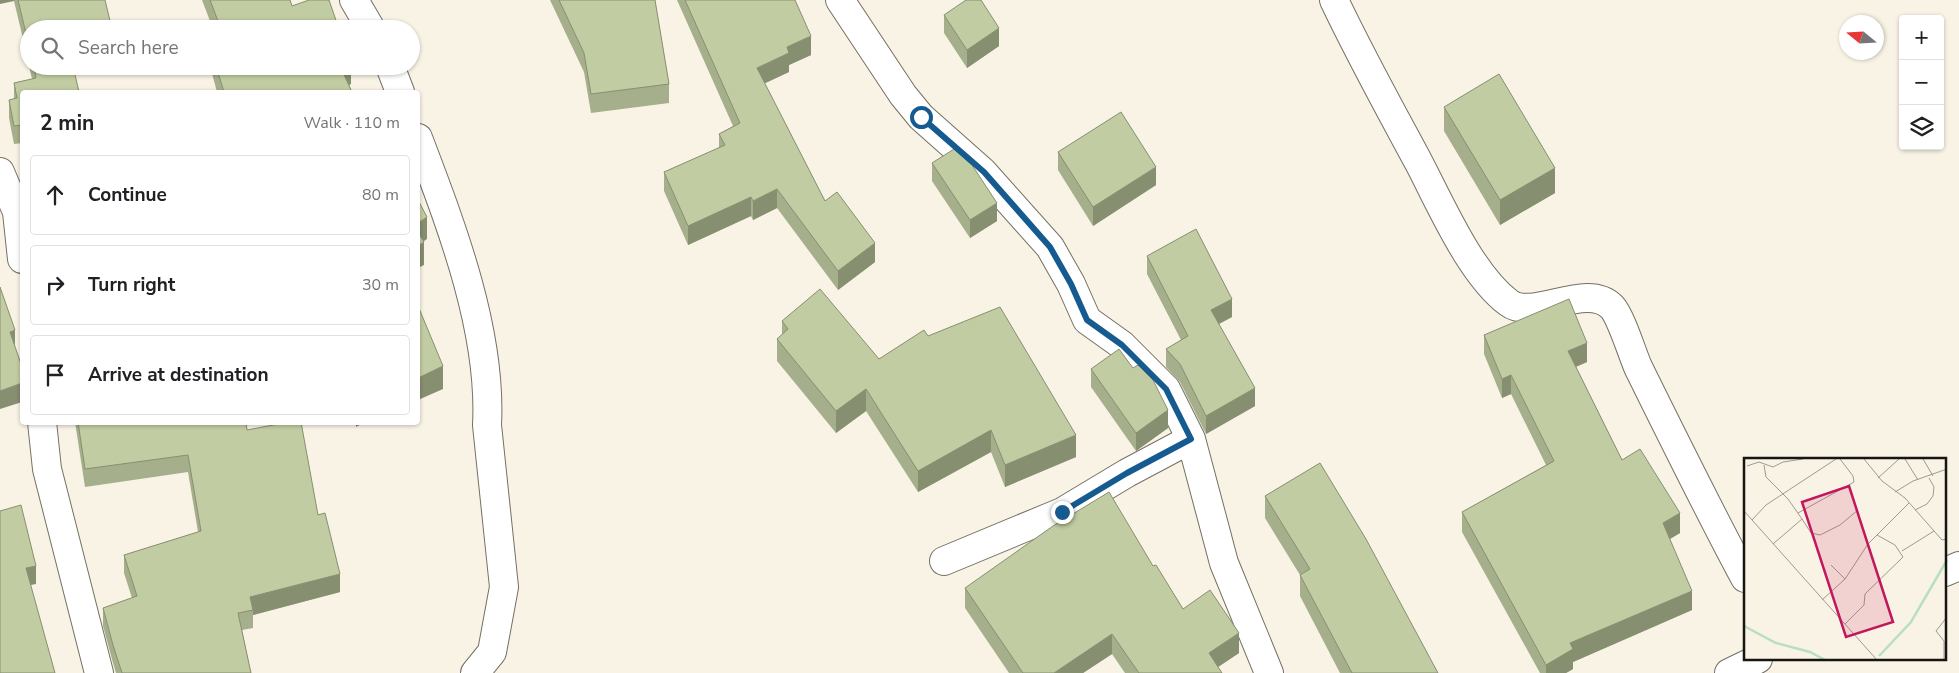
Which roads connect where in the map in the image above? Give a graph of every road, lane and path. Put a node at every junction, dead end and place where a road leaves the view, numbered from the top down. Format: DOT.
graph roads {
  1 [pos="354,0"];
  2 [pos="840,0"];
  3 [pos="1334,0"];
  4 [pos="366,20"];
  5 [pos="393,75"];
  6 [pos="399,90"];
  7 [pos="420,143"];
  8 [pos="0,172"];
  9 [pos="20,240"];
  10 [pos="42,425"];
  11 [pos="1191,439"];
  12 [pos="944,561"];
  13 [pos="1959,566"];
  14 [pos="1946,572"];
  15 [pos="1744,576"];
  16 [pos="1756,660"];
  17 [pos="99,673"];
  18 [pos="475,673"];
  19 [pos="1269,673"];
  20 [pos="1729,673"];
  1 -- 4 [label="street"];
  2 -- 11 [label="street"];
  3 -- 15 [label="street"];
  5 -- 6 [label="street"];
  7 -- 18 [label="street"];
  8 -- 9 [label="street"];
  10 -- 17 [label="street"];
  11 -- 12 [label="street"];
  11 -- 19 [label="street"];
  13 -- 14 [label="street"];
  16 -- 20 [label="street"];
}
